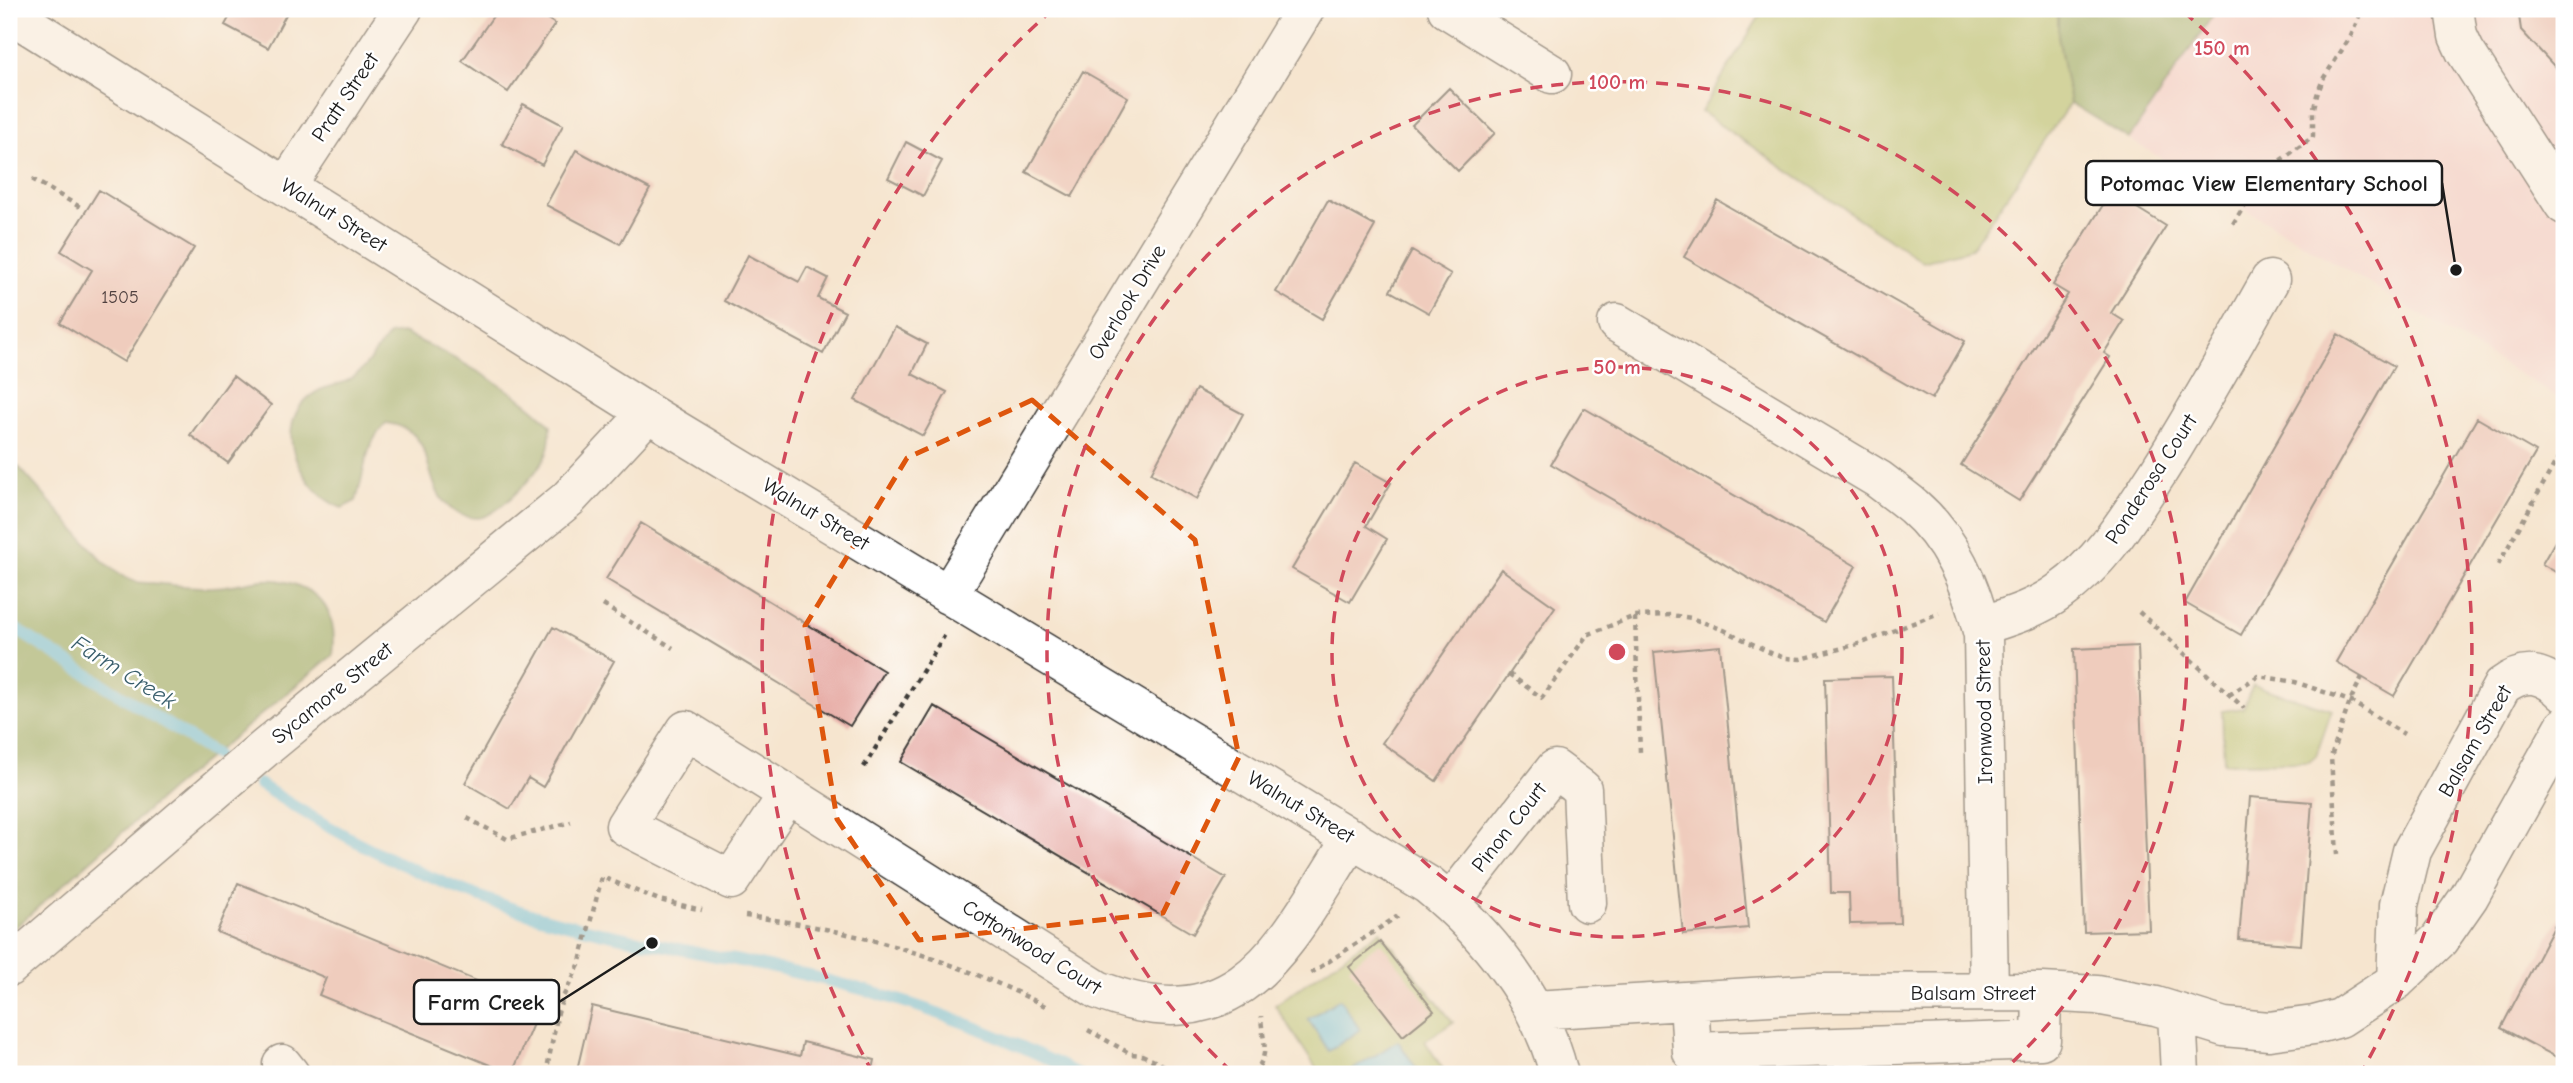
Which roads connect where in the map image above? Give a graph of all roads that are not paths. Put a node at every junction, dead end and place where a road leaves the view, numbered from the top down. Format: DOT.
graph roads {
  1 [pos="403,9"];
  2 [pos="1305,9"];
  3 [pos="1447,9"];
  4 [pos="2454,9"];
  5 [pos="9,13"];
  6 [pos="1552,74"];
  7 [pos="287,186"];
  8 [pos="2564,205"];
  9 [pos="2270,280"];
  10 [pos="1617,323"];
  11 [pos="648,413"];
  12 [pos="948,595"];
  13 [pos="1965,617"];
  14 [pos="2564,693"];
  15 [pos="2564,727"];
  16 [pos="788,794"];
  17 [pos="1352,838"];
  18 [pos="1587,902"];
  19 [pos="1450,903"];
  20 [pos="9,967"];
  21 [pos="2396,981"];
  22 [pos="1989,992"];
  23 [pos="2042,992"];
  24 [pos="1689,1001"];
  25 [pos="1534,1010"];
  26 [pos="2177,1013"];
  27 [pos="1559,1074"];
  28 [pos="2180,1074"];
  1 -- 7 [label="street, Pratt Street"];
  2 -- 12 [label="street, Overlook Drive"];
  3 -- 6 [label="street"];
  4 -- 8 [label="street"];
  5 -- 7 [label="street, Walnut Street"];
  7 -- 11 [label="street, Walnut Street"];
  9 -- 13 [label="street, Ponderosa Court"];
  10 -- 13 [label="street, Ironwood Street"];
  11 -- 12 [label="street, Walnut Street"];
  11 -- 20 [label="street, Sycamore Street"];
  12 -- 17 [label="street, Walnut Street"];
  13 -- 22 [label="street, Ironwood Street"];
  14 -- 21 [label="street, Balsam Street"];
  15 -- 21 [label="street, Balsam Street"];
  16 -- 17 [label="street, Cottonwood Court"];
  17 -- 19 [label="street, Walnut Street"];
  18 -- 19 [label="street, Pinon Court"];
  19 -- 25 [label="street, Walnut Street"];
  21 -- 26 [label="street, Balsam Street"];
  22 -- 23 [label="street, Balsam Street"];
  22 -- 24 [label="street, Balsam Street"];
  23 -- 24 [label="street"];
  23 -- 26 [label="street, Balsam Street"];
  24 -- 25 [label="street, Balsam Street"];
  25 -- 27 [label="street, Walnut Street"];
  26 -- 28 [label="street"];
}
